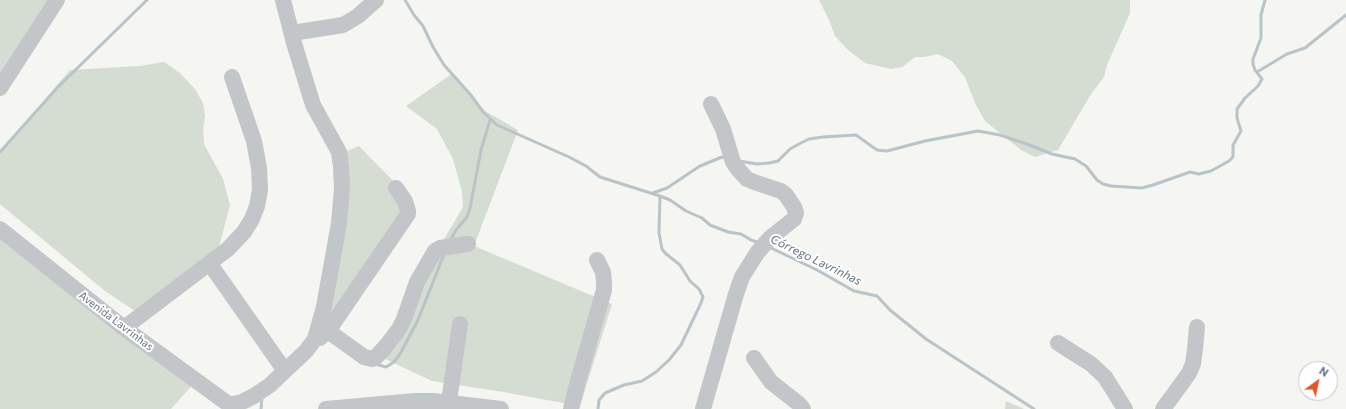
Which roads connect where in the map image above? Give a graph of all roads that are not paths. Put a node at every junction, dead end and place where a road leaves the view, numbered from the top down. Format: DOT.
graph roads {
  1 [pos="57,0"];
  2 [pos="283,0"];
  3 [pos="376,0"];
  4 [pos="292,33"];
  5 [pos="232,78"];
  6 [pos="0,88"];
  7 [pos="710,104"];
  8 [pos="396,188"];
  9 [pos="0,229"];
  10 [pos="468,244"];
  11 [pos="597,260"];
  12 [pos="210,264"];
  13 [pos="460,324"];
  14 [pos="1197,326"];
  15 [pos="124,328"];
  16 [pos="322,335"];
  17 [pos="1058,344"];
  18 [pos="754,358"];
  19 [pos="285,371"];
  20 [pos="449,402"];
  21 [pos="232,407"];
  22 [pos="326,409"];
  23 [pos="501,409"];
  24 [pos="571,409"];
  25 [pos="703,409"];
  26 [pos="803,409"];
  27 [pos="1125,409"];
  28 [pos="1163,409"];
  1 -- 6 [label="street"];
  2 -- 4 [label="street"];
  3 -- 4 [label="street"];
  4 -- 16 [label="street"];
  5 -- 12 [label="street"];
  7 -- 25 [label="street"];
  8 -- 16 [label="street"];
  9 -- 15 [label="street, Avenida Lavrinhas"];
  10 -- 16 [label="street"];
  11 -- 24 [label="street"];
  12 -- 15 [label="street"];
  12 -- 19 [label="street"];
  13 -- 20 [label="street"];
  14 -- 28 [label="street"];
  15 -- 21 [label="street, Avenida Lavrinhas"];
  16 -- 19 [label="street"];
  17 -- 27 [label="street"];
  18 -- 26 [label="street"];
  19 -- 21 [label="street"];
  20 -- 22 [label="street"];
  20 -- 23 [label="street"];
}
